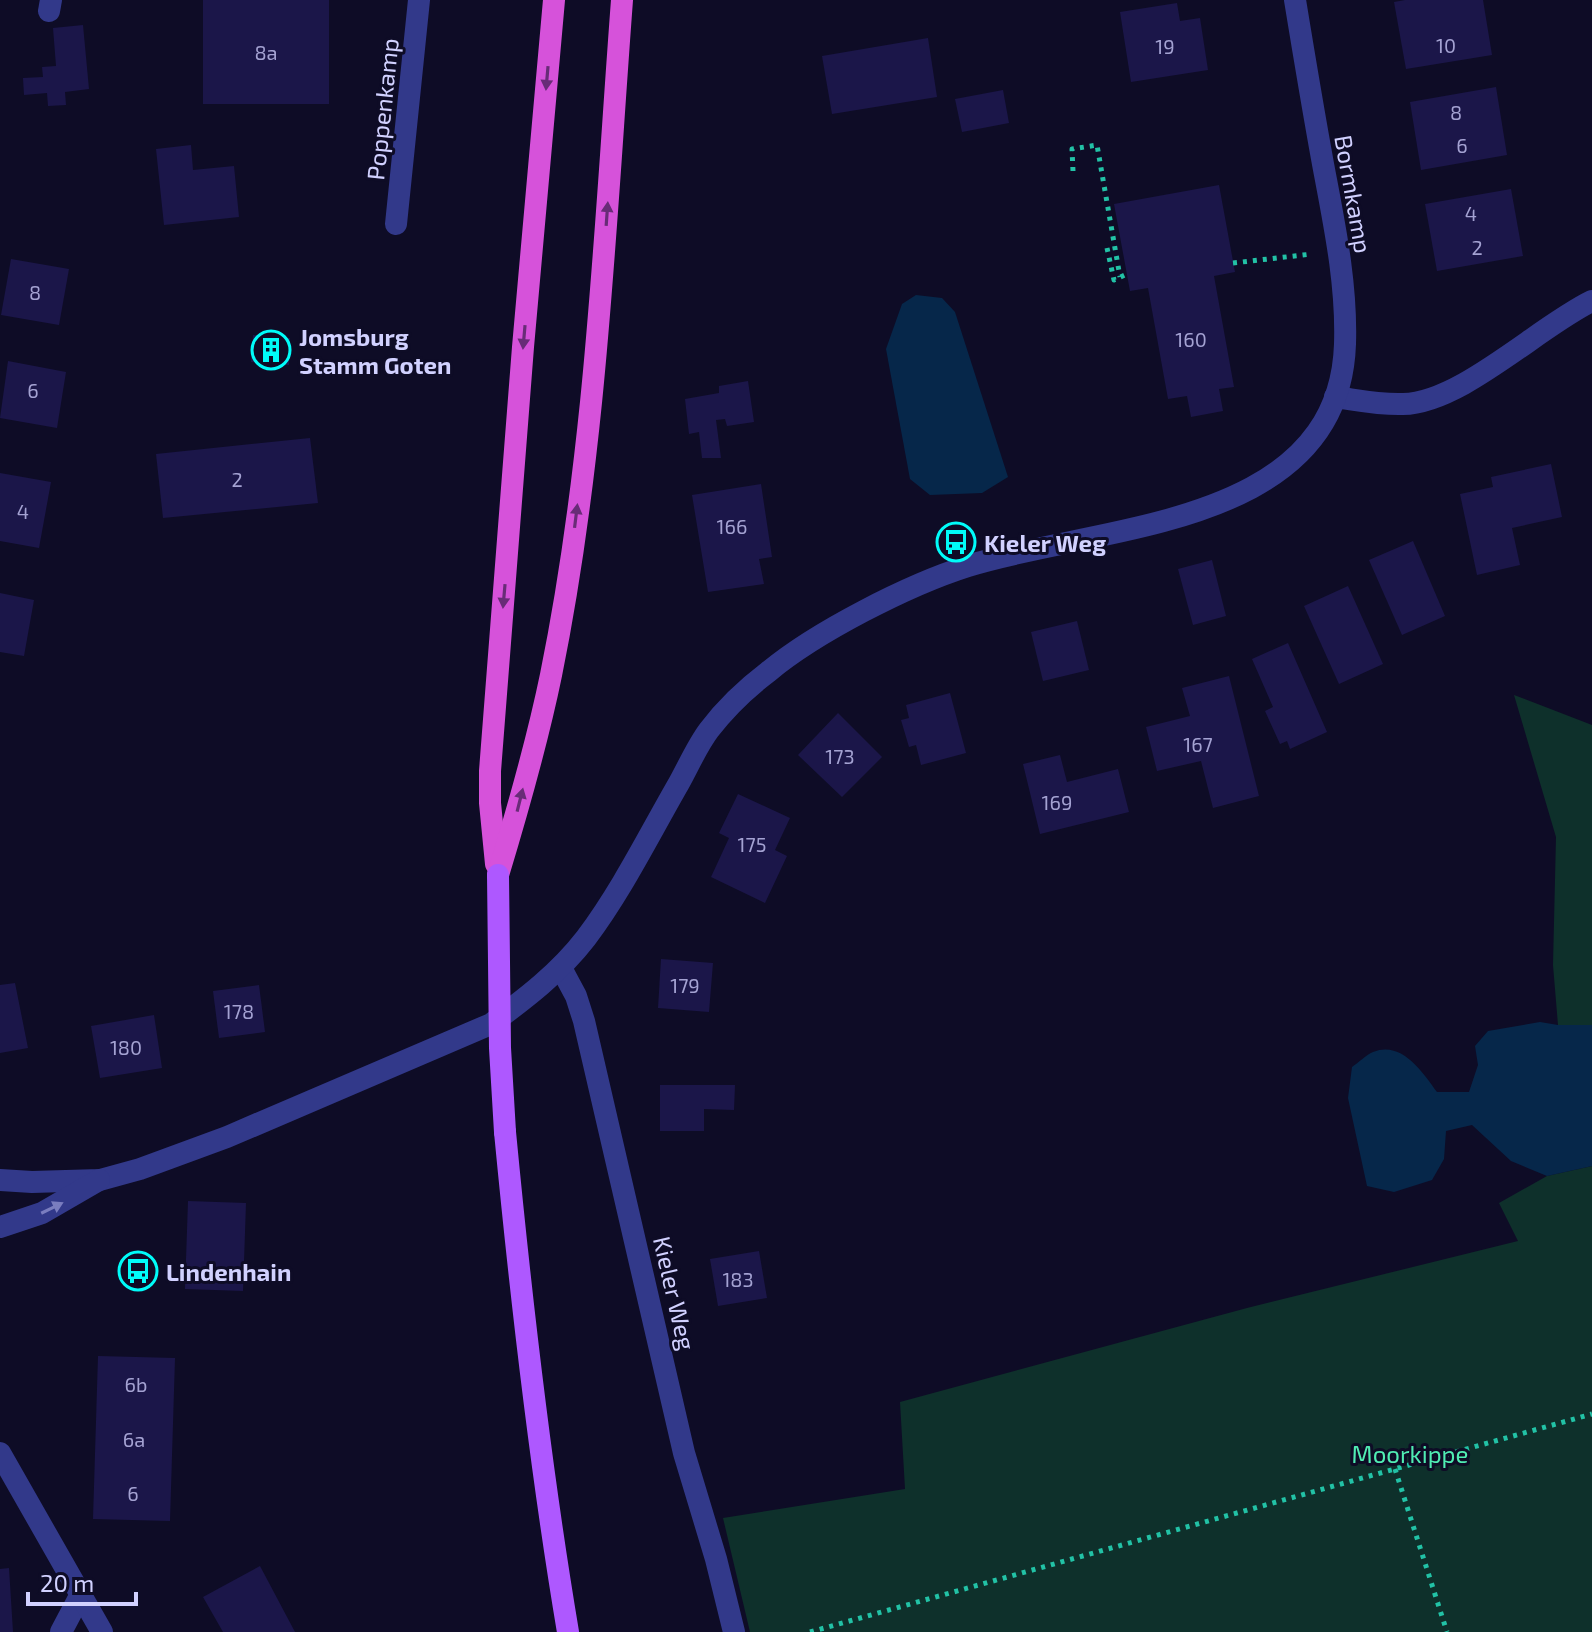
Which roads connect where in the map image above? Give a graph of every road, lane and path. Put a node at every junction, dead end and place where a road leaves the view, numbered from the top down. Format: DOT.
graph roads {
  1 [pos="419,0"];
  2 [pos="554,0"];
  3 [pos="622,0"];
  4 [pos="632,0"];
  5 [pos="1295,0"];
  6 [pos="619,41"];
  7 [pos="1073,171"];
  8 [pos="396,224"];
  9 [pos="1107,248"];
  10 [pos="1339,251"];
  11 [pos="1233,263"];
  12 [pos="1127,274"];
  13 [pos="1120,277"];
  14 [pos="1592,301"];
  15 [pos="1335,397"];
  16 [pos="498,875"];
  17 [pos="561,968"];
  18 [pos="0,1180"];
  19 [pos="100,1180"];
  20 [pos="0,1227"];
  21 [pos="1592,1414"];
  22 [pos="0,1453"];
  23 [pos="1395,1469"];
  24 [pos="80,1596"];
  25 [pos="61,1632"];
  26 [pos="102,1632"];
  27 [pos="568,1632"];
  28 [pos="734,1632"];
  29 [pos="810,1632"];
  30 [pos="1447,1632"];
  1 -- 8 [label="street, Poppenkamp"];
  2 -- 16 [label="highway, one-way"];
  3 -- 6 [label="highway"];
  4 -- 6 [label="highway"];
  5 -- 10 [label="street, Bormkamp"];
  16 -- 6 [label="highway, one-way"];
  7 -- 13 [label="path"];
  9 -- 13 [label="path"];
  10 -- 11 [label="path"];
  10 -- 15 [label="street, Bormkamp"];
  12 -- 13 [label="path"];
  14 -- 15 [label="street"];
  15 -- 17 [label="street"];
  16 -- 27 [label="main road, bridge"];
  17 -- 19 [label="street"];
  17 -- 28 [label="street, Kieler Weg"];
  18 -- 19 [label="street"];
  20 -- 19 [label="street, one-way"];
  21 -- 23 [label="path"];
  22 -- 24 [label="street"];
  23 -- 29 [label="path"];
  23 -- 30 [label="path"];
  24 -- 25 [label="street"];
  24 -- 26 [label="street"];
}
